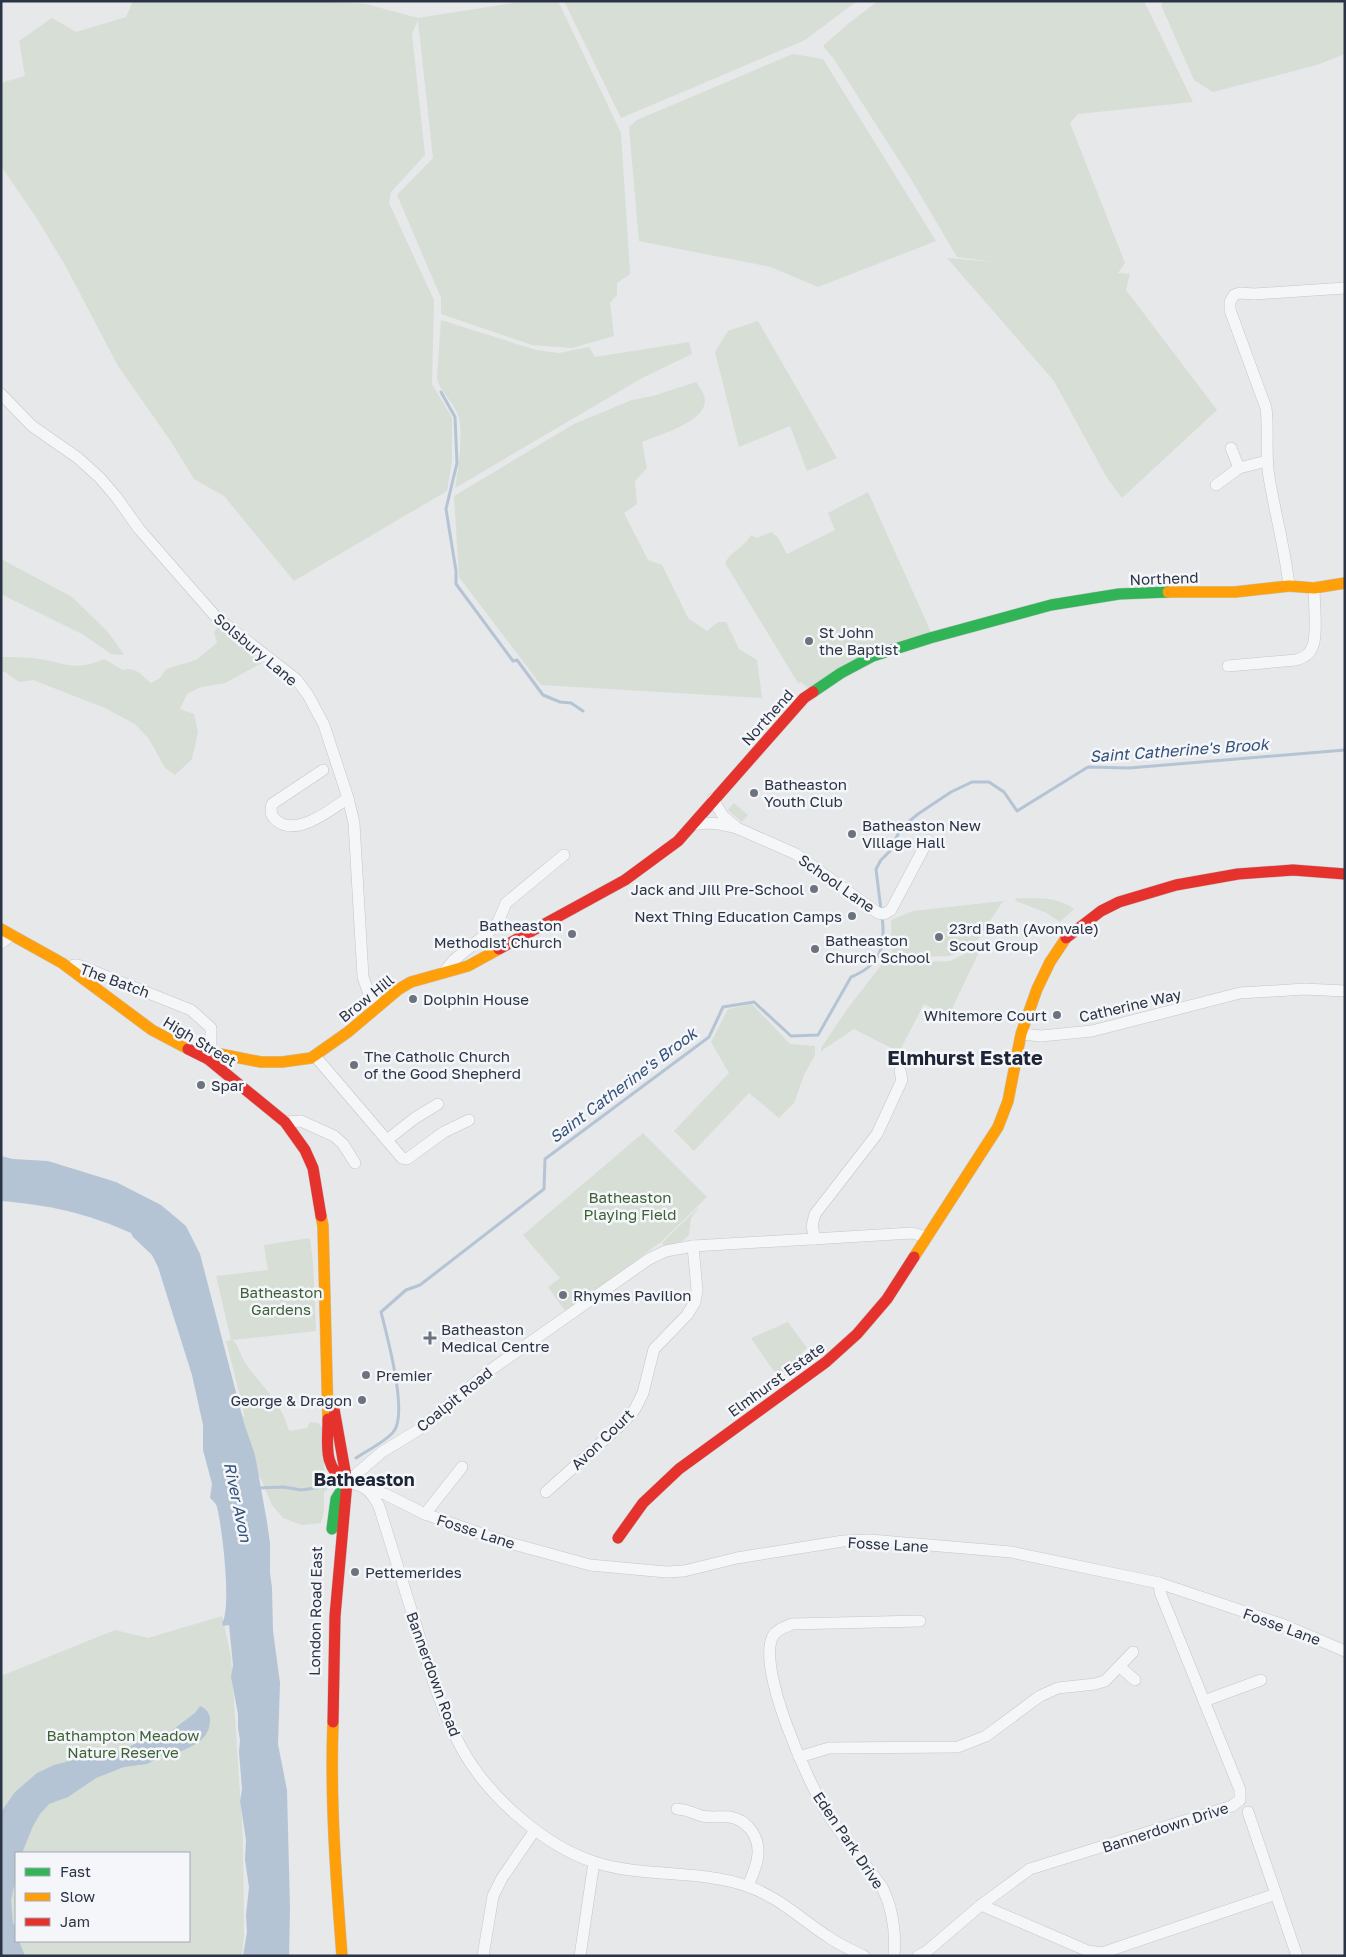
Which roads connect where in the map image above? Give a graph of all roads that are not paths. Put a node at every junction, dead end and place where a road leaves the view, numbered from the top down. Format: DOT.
graph roads {
  1 [pos="1345,288"];
  2 [pos="1,394"];
  3 [pos="1231,448"];
  4 [pos="1267,461"];
  5 [pos="1240,468"];
  6 [pos="1216,485"];
  7 [pos="1345,583"];
  8 [pos="1289,586"];
  9 [pos="1314,588"];
  10 [pos="1228,666"];
  11 [pos="324,770"];
  12 [pos="348,798"];
  13 [pos="713,799"];
  14 [pos="692,825"];
  15 [pos="738,828"];
  16 [pos="928,840"];
  17 [pos="564,855"];
  18 [pos="1345,874"];
  19 [pos="6,932"];
  20 [pos="1,943"];
  21 [pos="72,969"];
  22 [pos="444,972"];
  23 [pos="1345,991"];
  24 [pos="378,1005"];
  25 [pos="1021,1034"];
  26 [pos="313,1057"];
  27 [pos="210,1058"];
  28 [pos="900,1071"];
  29 [pos="438,1104"];
  30 [pos="469,1120"];
  31 [pos="285,1122"];
  32 [pos="387,1140"];
  33 [pos="355,1163"];
  34 [pos="927,1237"];
  35 [pos="815,1239"];
  36 [pos="693,1246"];
  37 [pos="462,1467"];
  38 [pos="347,1482"];
  39 [pos="546,1492"];
  40 [pos="371,1493"];
  41 [pos="425,1514"];
  42 [pos="625,1534"];
  43 [pos="1159,1583"];
  44 [pos="920,1621"];
  45 [pos="1345,1651"];
  46 [pos="1133,1652"];
  47 [pos="1120,1667"];
  48 [pos="1135,1680"];
  49 [pos="1261,1680"];
  50 [pos="1204,1701"];
  51 [pos="799,1757"];
  52 [pos="693,1797"];
  53 [pos="677,1809"];
  54 [pos="690,1810"];
  55 [pos="1248,1812"];
  56 [pos="535,1830"];
  57 [pos="594,1862"];
  58 [pos="748,1886"];
  59 [pos="1276,1894"];
  60 [pos="981,1905"];
  61 [pos="342,1956"];
  62 [pos="483,1956"];
  63 [pos="580,1956"];
  64 [pos="864,1956"];
  65 [pos="894,1956"];
  66 [pos="918,1956"];
  67 [pos="1297,1956"];
  1 -- 4 [label="street"];
  2 -- 12 [label="street, Solsbury Lane"];
  3 -- 5 [label="street"];
  4 -- 5 [label="street"];
  4 -- 8 [label="street"];
  5 -- 6 [label="street"];
  7 -- 9 [label="street, Northend"];
  8 -- 9 [label="street, Northend"];
  8 -- 13 [label="street, Northend"];
  9 -- 10 [label="street"];
  11 -- 12 [label="street"];
  12 -- 24 [label="street, Solsbury Lane"];
  13 -- 14 [label="street, Northend"];
  13 -- 15 [label="street, School Lane"];
  14 -- 15 [label="street, School Lane"];
  14 -- 22 [label="street, Northend"];
  15 -- 16 [label="street, School Lane"];
  17 -- 22 [label="street"];
  18 -- 25 [label="street"];
  19 -- 20 [label="street"];
  19 -- 21 [label="street, High Street"];
  21 -- 27 [label="street, High Street"];
  21 -- 27 [label="street, The Batch"];
  22 -- 24 [label="street, Brow Hill"];
  23 -- 25 [label="street, Catherine Way"];
  24 -- 26 [label="street, Brow Hill"];
  25 -- 34 [label="street, Elmhurst Estate"];
  26 -- 27 [label="street"];
  26 -- 32 [label="street"];
  27 -- 31 [label="street, High Street"];
  28 -- 35 [label="street"];
  29 -- 32 [label="street"];
  30 -- 32 [label="street"];
  31 -- 33 [label="street"];
  31 -- 38 [label="street, High Street"];
  34 -- 35 [label="street"];
  34 -- 42 [label="street, Elmhurst Estate"];
  35 -- 36 [label="street"];
  36 -- 38 [label="street, Coalpit Road"];
  36 -- 39 [label="street, Avon Court"];
  37 -- 41 [label="street"];
  38 -- 40 [label="street"];
  38 -- 61 [label="street, London Road East"];
  40 -- 41 [label="street, Fosse Lane"];
  40 -- 56 [label="street, Bannerdown Road"];
  41 -- 43 [label="street, Fosse Lane"];
  43 -- 45 [label="street, Fosse Lane"];
  43 -- 50 [label="street, Bannerdown Drive"];
  44 -- 51 [label="street, Eden Park Drive"];
  46 -- 47 [label="street"];
  47 -- 48 [label="street"];
  47 -- 51 [label="street"];
  49 -- 50 [label="street"];
  50 -- 60 [label="street, Bannerdown Drive"];
  51 -- 65 [label="street, Eden Park Drive"];
  52 -- 54 [label="street"];
  53 -- 54 [label="street"];
  54 -- 58 [label="street"];
  55 -- 59 [label="street"];
  56 -- 57 [label="street, Bannerdown Road"];
  56 -- 62 [label="street"];
  57 -- 58 [label="street, Bannerdown Road"];
  57 -- 63 [label="street"];
  58 -- 64 [label="street, Bannerdown Road"];
  59 -- 60 [label="street"];
  59 -- 67 [label="street"];
  60 -- 66 [label="street, Bannerdown Drive"];
}
